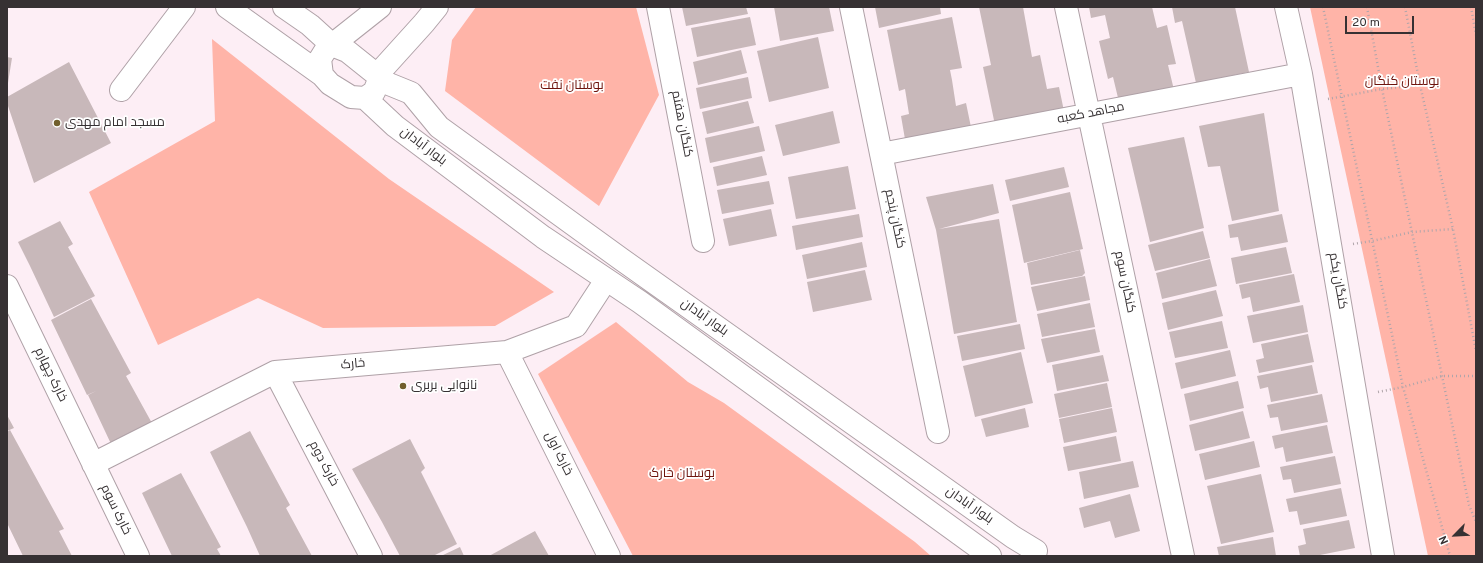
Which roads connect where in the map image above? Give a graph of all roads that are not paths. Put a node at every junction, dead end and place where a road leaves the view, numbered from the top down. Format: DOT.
graph roads {
  1 [pos="184,7"];
  2 [pos="227,7"];
  3 [pos="284,7"];
  4 [pos="380,7"];
  5 [pos="437,7"];
  6 [pos="658,7"];
  7 [pos="851,7"];
  8 [pos="1066,7"];
  9 [pos="1286,7"];
  10 [pos="332,44"];
  11 [pos="1301,74"];
  12 [pos="322,75"];
  13 [pos="378,78"];
  14 [pos="121,90"];
  15 [pos="365,98"];
  16 [pos="1089,115"];
  17 [pos="881,154"];
  18 [pos="703,241"];
  19 [pos="621,259"];
  20 [pos="606,280"];
  21 [pos="7,286"];
  22 [pos="507,352"];
  23 [pos="275,372"];
  24 [pos="938,432"];
  25 [pos="93,464"];
  26 [pos="1012,537"];
  27 [pos="1034,554"];
  28 [pos="138,556"];
  29 [pos="371,556"];
  30 [pos="610,556"];
  31 [pos="990,556"];
  32 [pos="1000,556"];
  33 [pos="1183,556"];
  34 [pos="1383,556"];
  1 -- 14 [label="street"];
  2 -- 12 [label="street"];
  3 -- 10 [label="street"];
  4 -- 10 [label="street"];
  5 -- 13 [label="street"];
  6 -- 18 [label="street, کنگان هفتم"];
  7 -- 17 [label="street, کنگان پنجم"];
  8 -- 16 [label="street, کنگان سوم"];
  9 -- 11 [label="street, کنگان یکم"];
  10 -- 12 [label="street"];
  10 -- 13 [label="street, بلوار آبادان"];
  11 -- 16 [label="street, مجاهد کعبه"];
  11 -- 34 [label="street, کنگان یکم"];
  12 -- 15 [label="street"];
  13 -- 15 [label="street"];
  13 -- 19 [label="street, بلوار آبادان"];
  15 -- 20 [label="street, بلوار آبادان"];
  16 -- 17 [label="street, مجاهد کعبه"];
  16 -- 33 [label="street, کنگان سوم"];
  17 -- 24 [label="street, کنگان پنجم"];
  19 -- 20 [label="street, خارک"];
  19 -- 26 [label="street, بلوار آبادان"];
  20 -- 22 [label="street, خارک"];
  20 -- 31 [label="street, بلوار آبادان"];
  21 -- 25 [label="street, خارک چهارم"];
  22 -- 23 [label="street, خارک"];
  22 -- 30 [label="street, خارک اول"];
  23 -- 25 [label="street, خارک"];
  23 -- 29 [label="street, خارک دوم"];
  25 -- 28 [label="street, خارک سوم"];
  26 -- 27 [label="street, بلوار آبادان"];
  26 -- 32 [label="street"];
}
